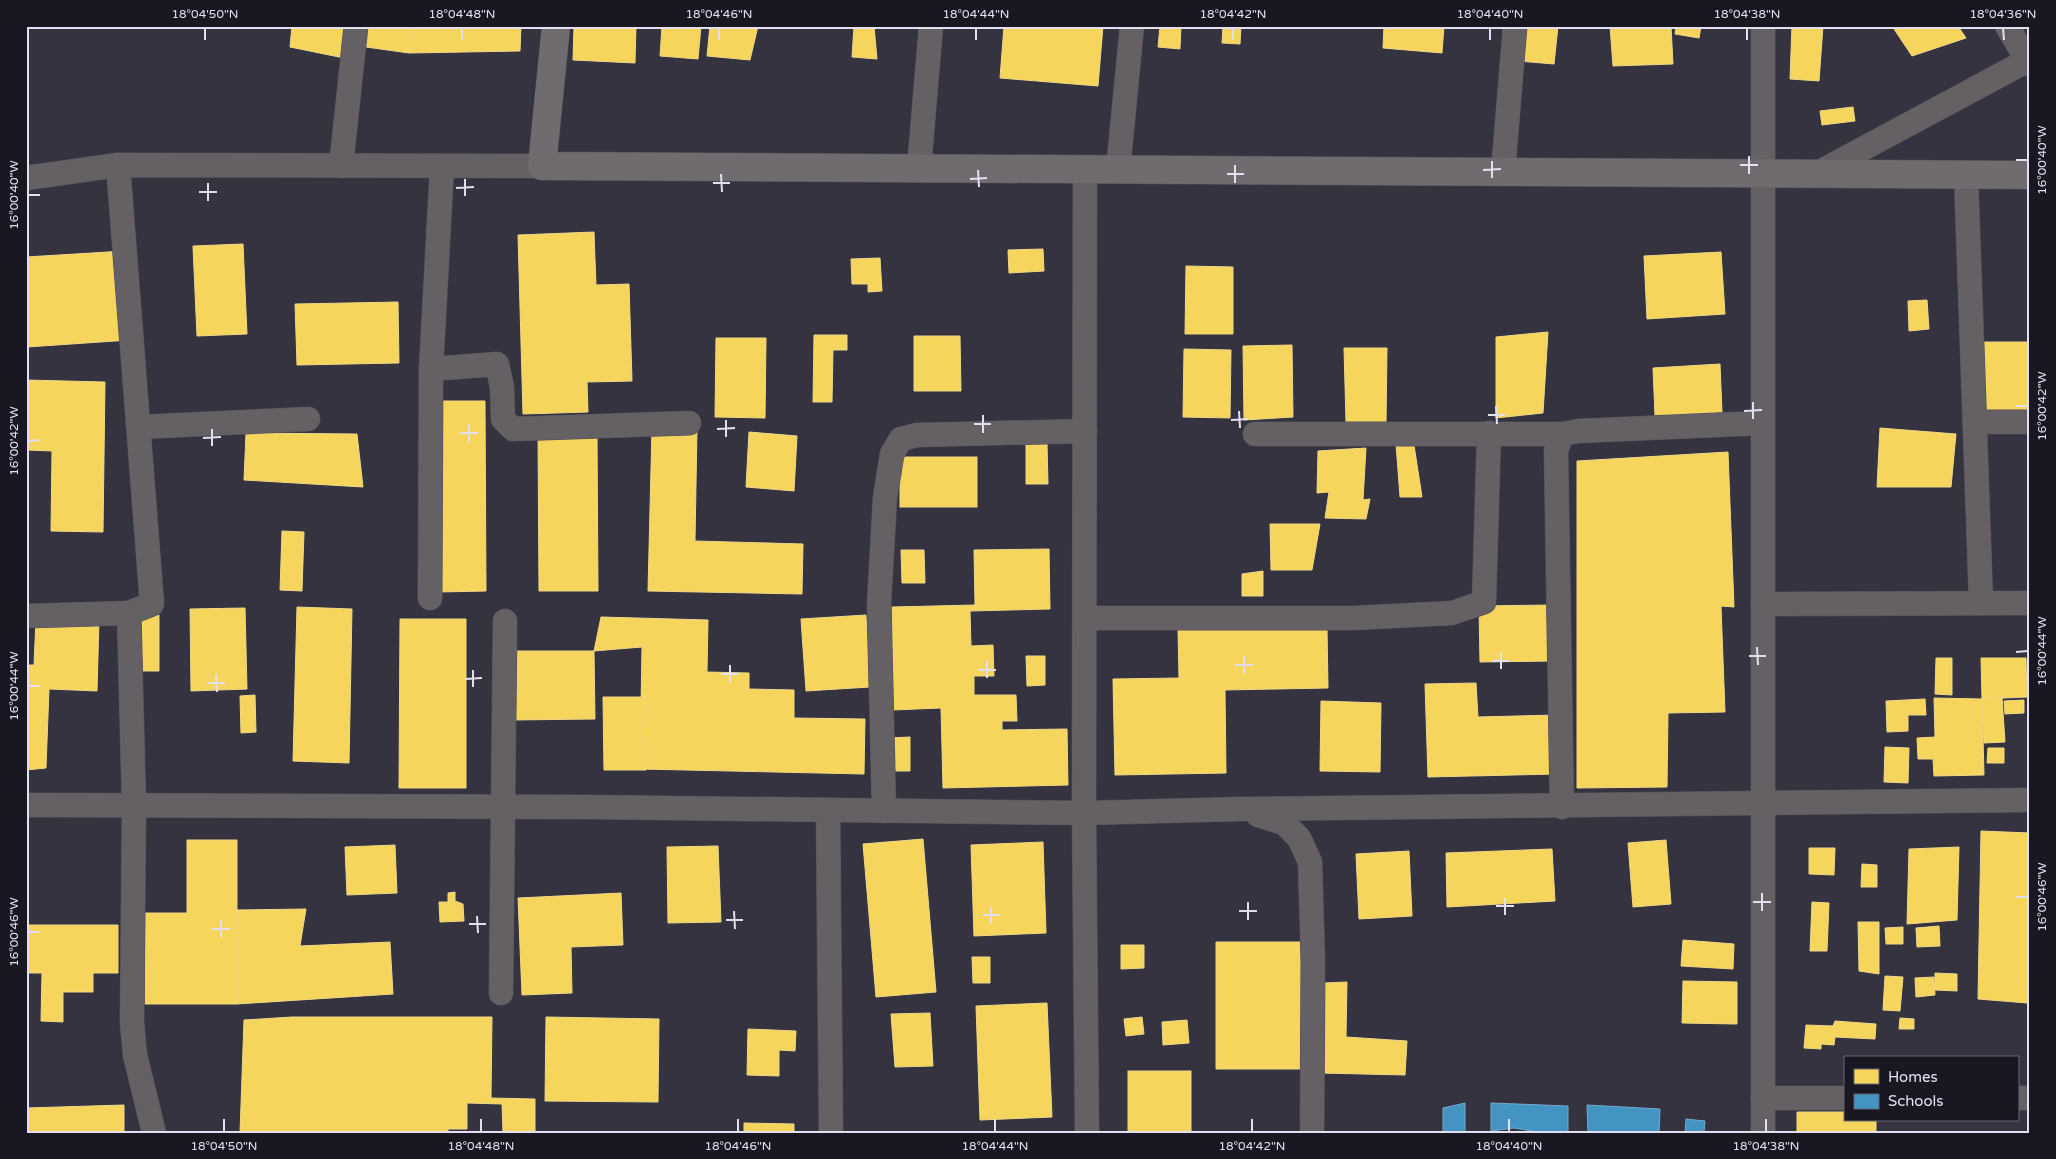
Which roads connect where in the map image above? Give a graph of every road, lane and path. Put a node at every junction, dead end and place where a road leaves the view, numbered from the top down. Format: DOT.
graph roads {
  1 [pos="356,26"];
  2 [pos="556,26"];
  3 [pos="931,26"];
  4 [pos="1132,26"];
  5 [pos="1515,26"];
  6 [pos="1763,26"];
  7 [pos="2007,26"];
  8 [pos="2029,62"];
  9 [pos="118,166"];
  10 [pos="341,166"];
  11 [pos="542,166"];
  12 [pos="442,167"];
  13 [pos="920,168"];
  14 [pos="1085,169"];
  15 [pos="1118,170"];
  16 [pos="1503,172"];
  17 [pos="1764,174"];
  18 [pos="1816,174"];
  19 [pos="1966,175"];
  20 [pos="2030,175"];
  21 [pos="26,178"];
  22 [pos="431,369"];
  23 [pos="308,419"];
  24 [pos="1975,422"];
  25 [pos="2030,422"];
  26 [pos="690,423"];
  27 [pos="1763,423"];
  28 [pos="139,427"];
  29 [pos="1085,431"];
  30 [pos="1489,433"];
  31 [pos="1255,434"];
  32 [pos="1562,434"];
  33 [pos="430,598"];
  34 [pos="1981,602"];
  35 [pos="2030,603"];
  36 [pos="1763,604"];
  37 [pos="129,613"];
  38 [pos="26,616"];
  39 [pos="1084,618"];
  40 [pos="505,621"];
  41 [pos="2030,800"];
  42 [pos="1763,804"];
  43 [pos="26,805"];
  44 [pos="134,806"];
  45 [pos="1562,807"];
  46 [pos="503,808"];
  47 [pos="1241,809"];
  48 [pos="828,810"];
  49 [pos="884,811"];
  50 [pos="1084,813"];
  51 [pos="501,992"];
  52 [pos="1762,1098"];
  53 [pos="1844,1098"];
  54 [pos="154,1133"];
  55 [pos="831,1133"];
  56 [pos="1088,1133"];
  57 [pos="1312,1133"];
  58 [pos="1762,1133"];
  1 -- 10 [label="street"];
  2 -- 11 [label="street"];
  3 -- 13 [label="street"];
  4 -- 15 [label="street"];
  5 -- 16 [label="street"];
  6 -- 17 [label="street"];
  7 -- 8 [label="street"];
  8 -- 18 [label="street"];
  9 -- 10 [label="street"];
  9 -- 21 [label="street"];
  9 -- 28 [label="street"];
  10 -- 12 [label="street"];
  11 -- 12 [label="street"];
  11 -- 13 [label="street"];
  12 -- 22 [label="street"];
  13 -- 14 [label="street"];
  14 -- 15 [label="street"];
  14 -- 29 [label="street"];
  15 -- 16 [label="street"];
  16 -- 17 [label="street"];
  17 -- 18 [label="street"];
  17 -- 27 [label="street"];
  18 -- 19 [label="street"];
  19 -- 20 [label="street"];
  19 -- 24 [label="street"];
  22 -- 26 [label="street"];
  22 -- 33 [label="street"];
  23 -- 28 [label="street"];
  24 -- 25 [label="street"];
  24 -- 34 [label="street"];
  27 -- 32 [label="street"];
  27 -- 36 [label="street"];
  28 -- 37 [label="street"];
  29 -- 39 [label="street"];
  29 -- 49 [label="street"];
  30 -- 31 [label="street"];
  30 -- 32 [label="street"];
  30 -- 39 [label="street"];
  32 -- 45 [label="street"];
  34 -- 35 [label="street"];
  34 -- 36 [label="street"];
  36 -- 42 [label="street"];
  37 -- 38 [label="street"];
  37 -- 44 [label="street"];
  39 -- 50 [label="street"];
  40 -- 46 [label="street"];
  41 -- 42 [label="street"];
  42 -- 45 [label="street"];
  42 -- 52 [label="street"];
  43 -- 44 [label="street"];
  44 -- 46 [label="street"];
  44 -- 54 [label="street"];
  45 -- 47 [label="street"];
  46 -- 48 [label="street"];
  46 -- 51 [label="street"];
  47 -- 50 [label="street"];
  47 -- 57 [label="street"];
  48 -- 49 [label="street"];
  48 -- 55 [label="street"];
  49 -- 50 [label="street"];
  50 -- 56 [label="street"];
  52 -- 53 [label="street"];
  52 -- 58 [label="street"];
}
